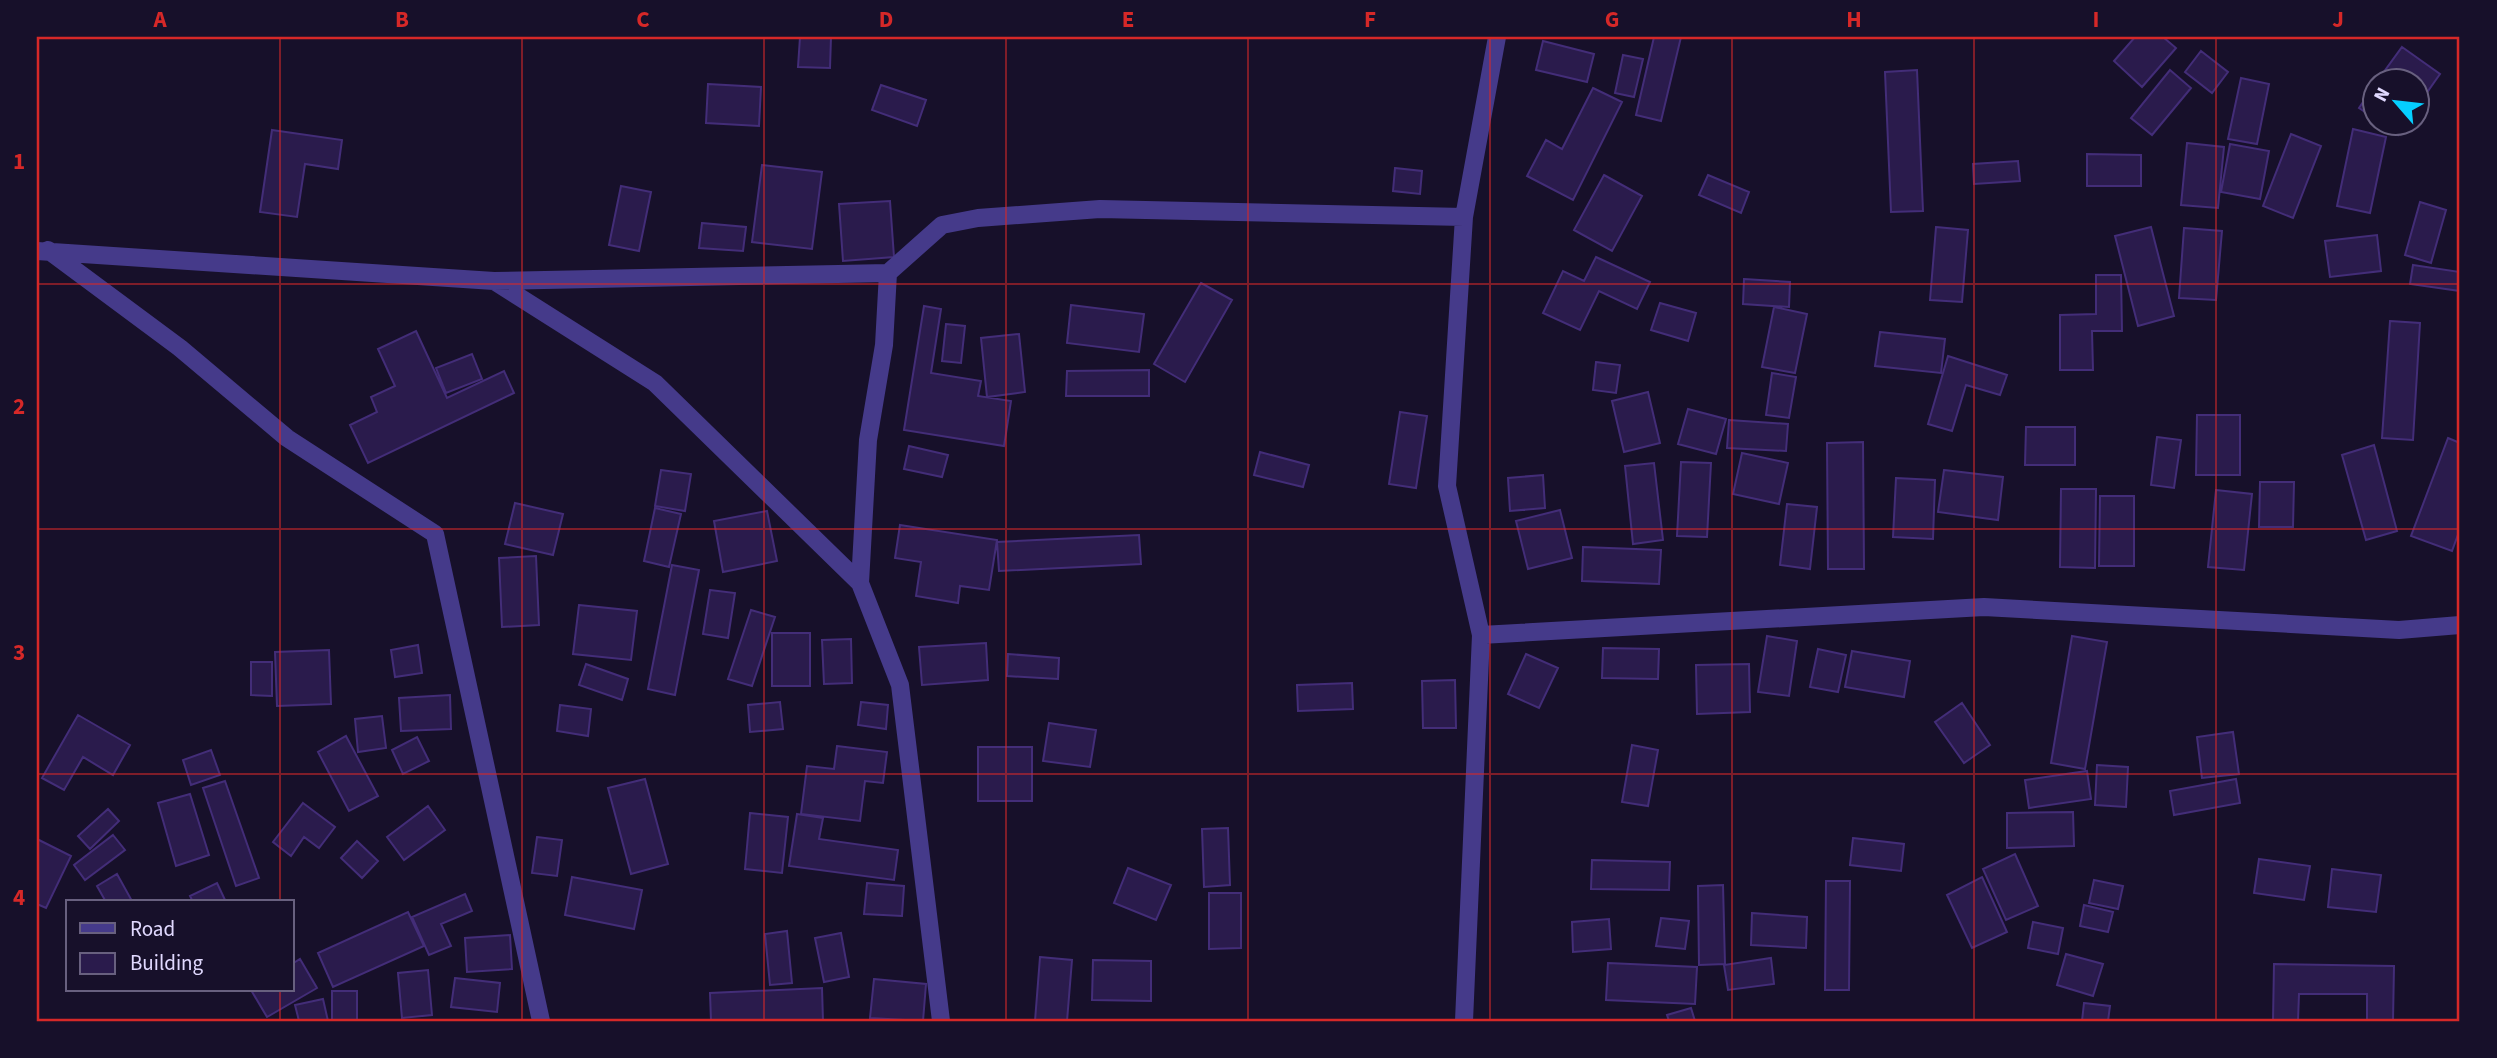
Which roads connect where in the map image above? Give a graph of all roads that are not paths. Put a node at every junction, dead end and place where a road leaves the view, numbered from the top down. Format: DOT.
graph roads {
  1 [pos="1497,37"];
  2 [pos="1464,217"];
  3 [pos="43,251"];
  4 [pos="888,273"];
  5 [pos="494,281"];
  6 [pos="860,583"];
  7 [pos="2460,625"];
  8 [pos="1480,635"];
  9 [pos="541,1021"];
  10 [pos="941,1021"];
  11 [pos="1464,1021"];
  1 -- 2 [label="street"];
  2 -- 4 [label="street"];
  2 -- 8 [label="street"];
  3 -- 5 [label="street"];
  3 -- 9 [label="street"];
  4 -- 5 [label="street"];
  4 -- 6 [label="street"];
  5 -- 6 [label="street"];
  6 -- 10 [label="street"];
  7 -- 8 [label="street"];
  8 -- 11 [label="street"];
}
